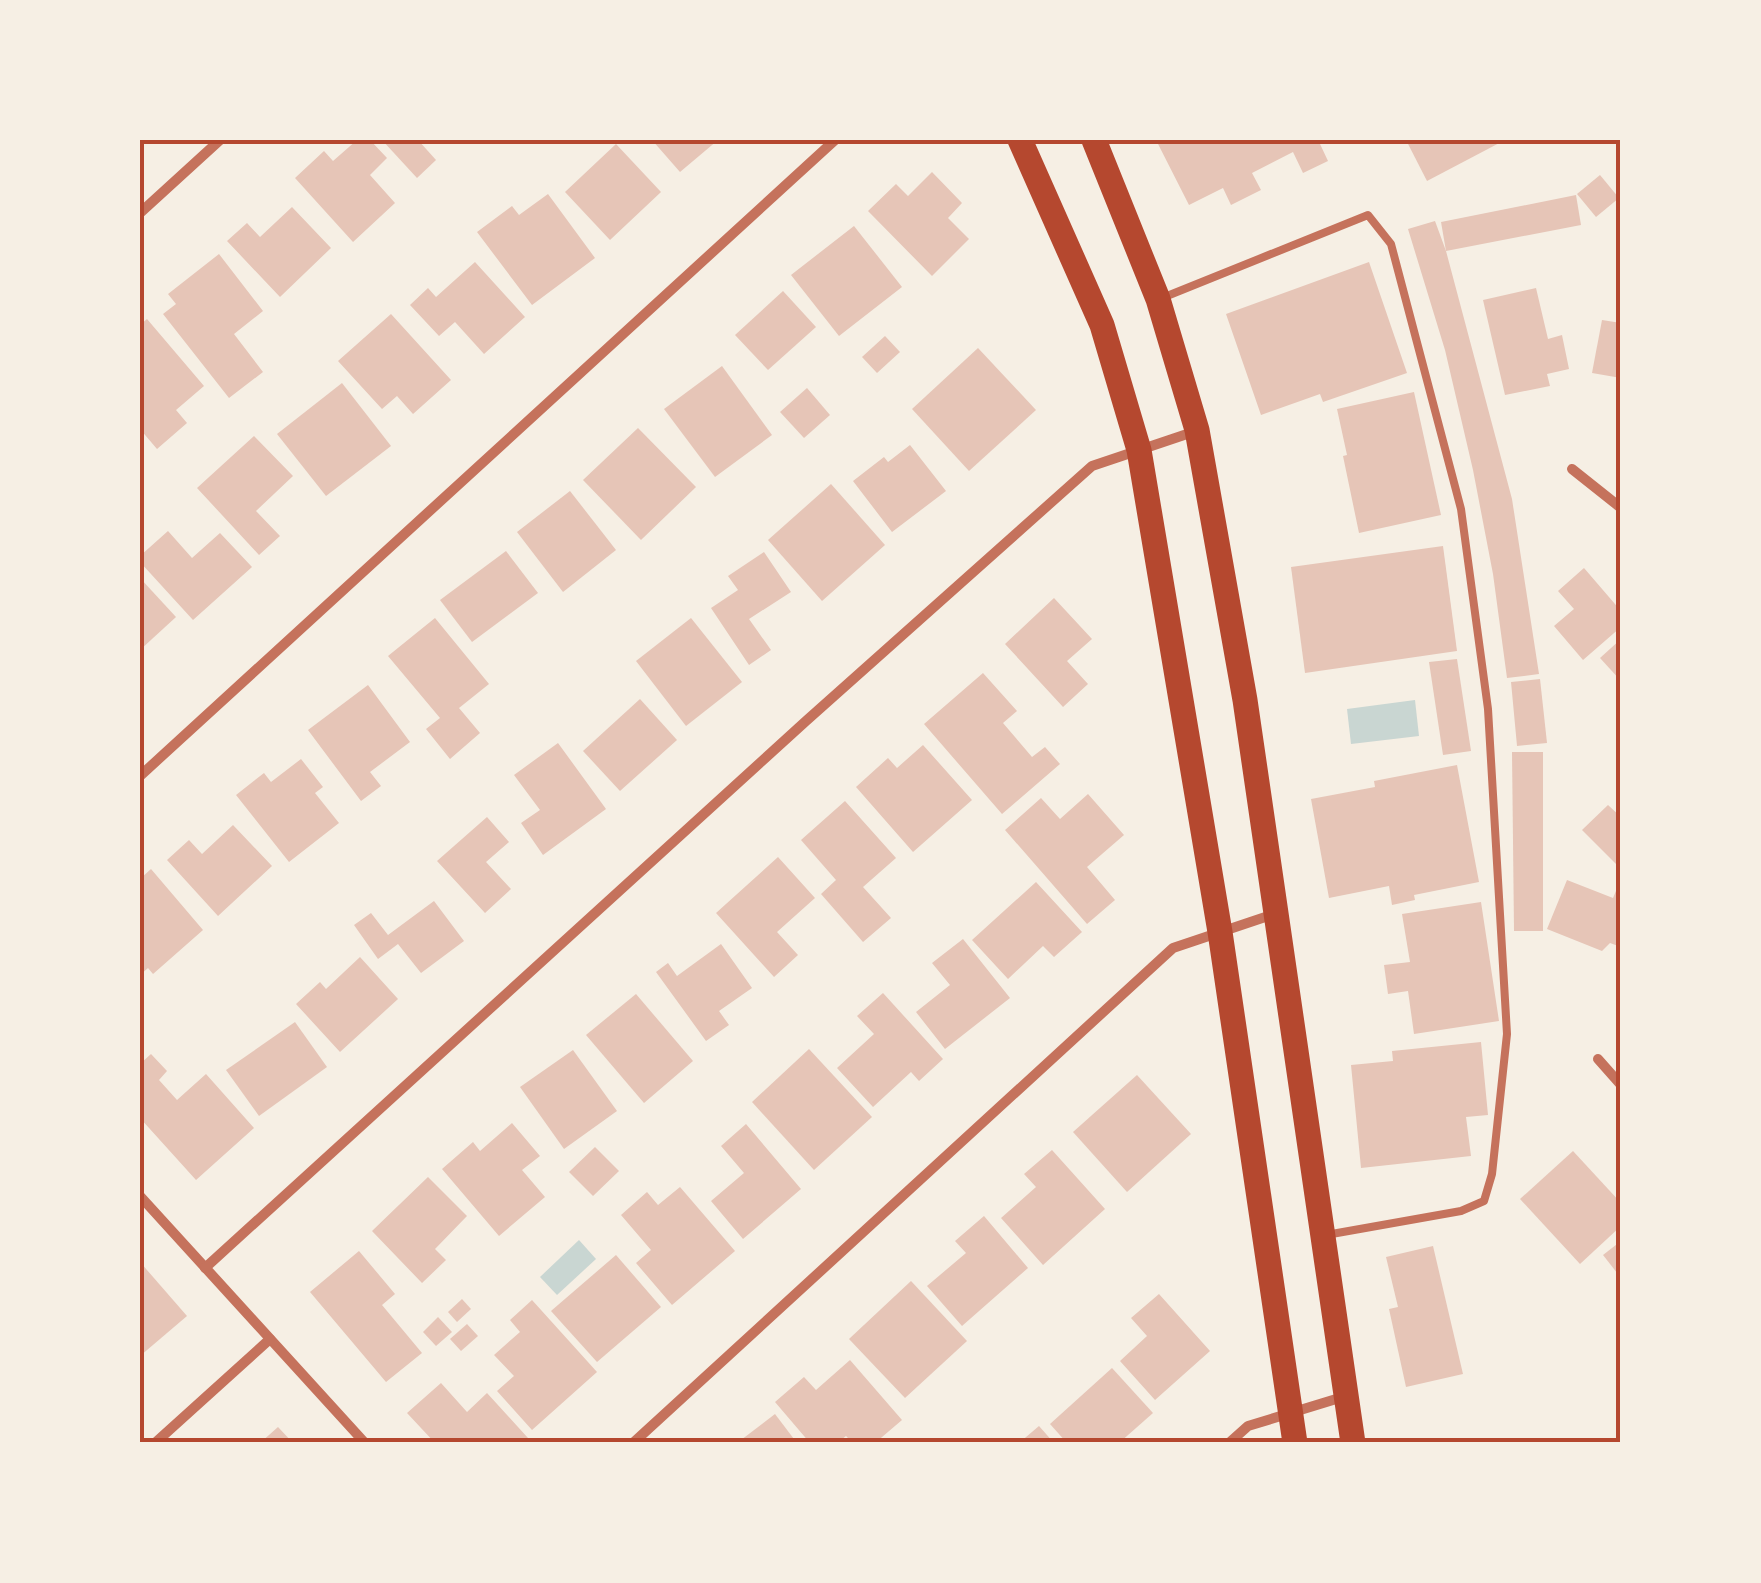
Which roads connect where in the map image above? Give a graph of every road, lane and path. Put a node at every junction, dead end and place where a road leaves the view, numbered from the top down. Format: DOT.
graph roads {
  1 [pos="220,140"];
  2 [pos="834,140"];
  3 [pos="1020,140"];
  4 [pos="1094,140"];
  5 [pos="140,213"];
  6 [pos="1158,299"];
  7 [pos="1197,430"];
  8 [pos="1140,450"];
  9 [pos="1572,469"];
  10 [pos="1621,508"];
  11 [pos="140,776"];
  12 [pos="1278,912"];
  13 [pos="1220,932"];
  14 [pos="1598,1059"];
  15 [pos="1621,1085"];
  16 [pos="140,1196"];
  17 [pos="1324,1235"];
  18 [pos="205,1268"];
  19 [pos="270,1339"];
  20 [pos="1347,1396"];
  21 [pos="1290,1413"];
  22 [pos="155,1443"];
  23 [pos="365,1443"];
  24 [pos="633,1443"];
  25 [pos="1229,1443"];
  26 [pos="1294,1443"];
  27 [pos="1353,1443"];
  1 -- 5 [label="street"];
  2 -- 11 [label="street"];
  3 -- 8 [label="main road"];
  4 -- 6 [label="main road"];
  6 -- 7 [label="main road"];
  6 -- 17 [label="lane"];
  7 -- 8 [label="street"];
  7 -- 12 [label="main road"];
  8 -- 13 [label="main road"];
  8 -- 18 [label="street"];
  9 -- 10 [label="street"];
  12 -- 13 [label="street"];
  12 -- 17 [label="main road"];
  13 -- 21 [label="main road"];
  13 -- 24 [label="street"];
  14 -- 15 [label="street"];
  16 -- 18 [label="street"];
  17 -- 20 [label="main road"];
  18 -- 19 [label="street"];
  19 -- 22 [label="street"];
  19 -- 23 [label="street"];
  20 -- 21 [label="street"];
  20 -- 27 [label="main road"];
  21 -- 25 [label="street"];
  21 -- 26 [label="main road"];
}
